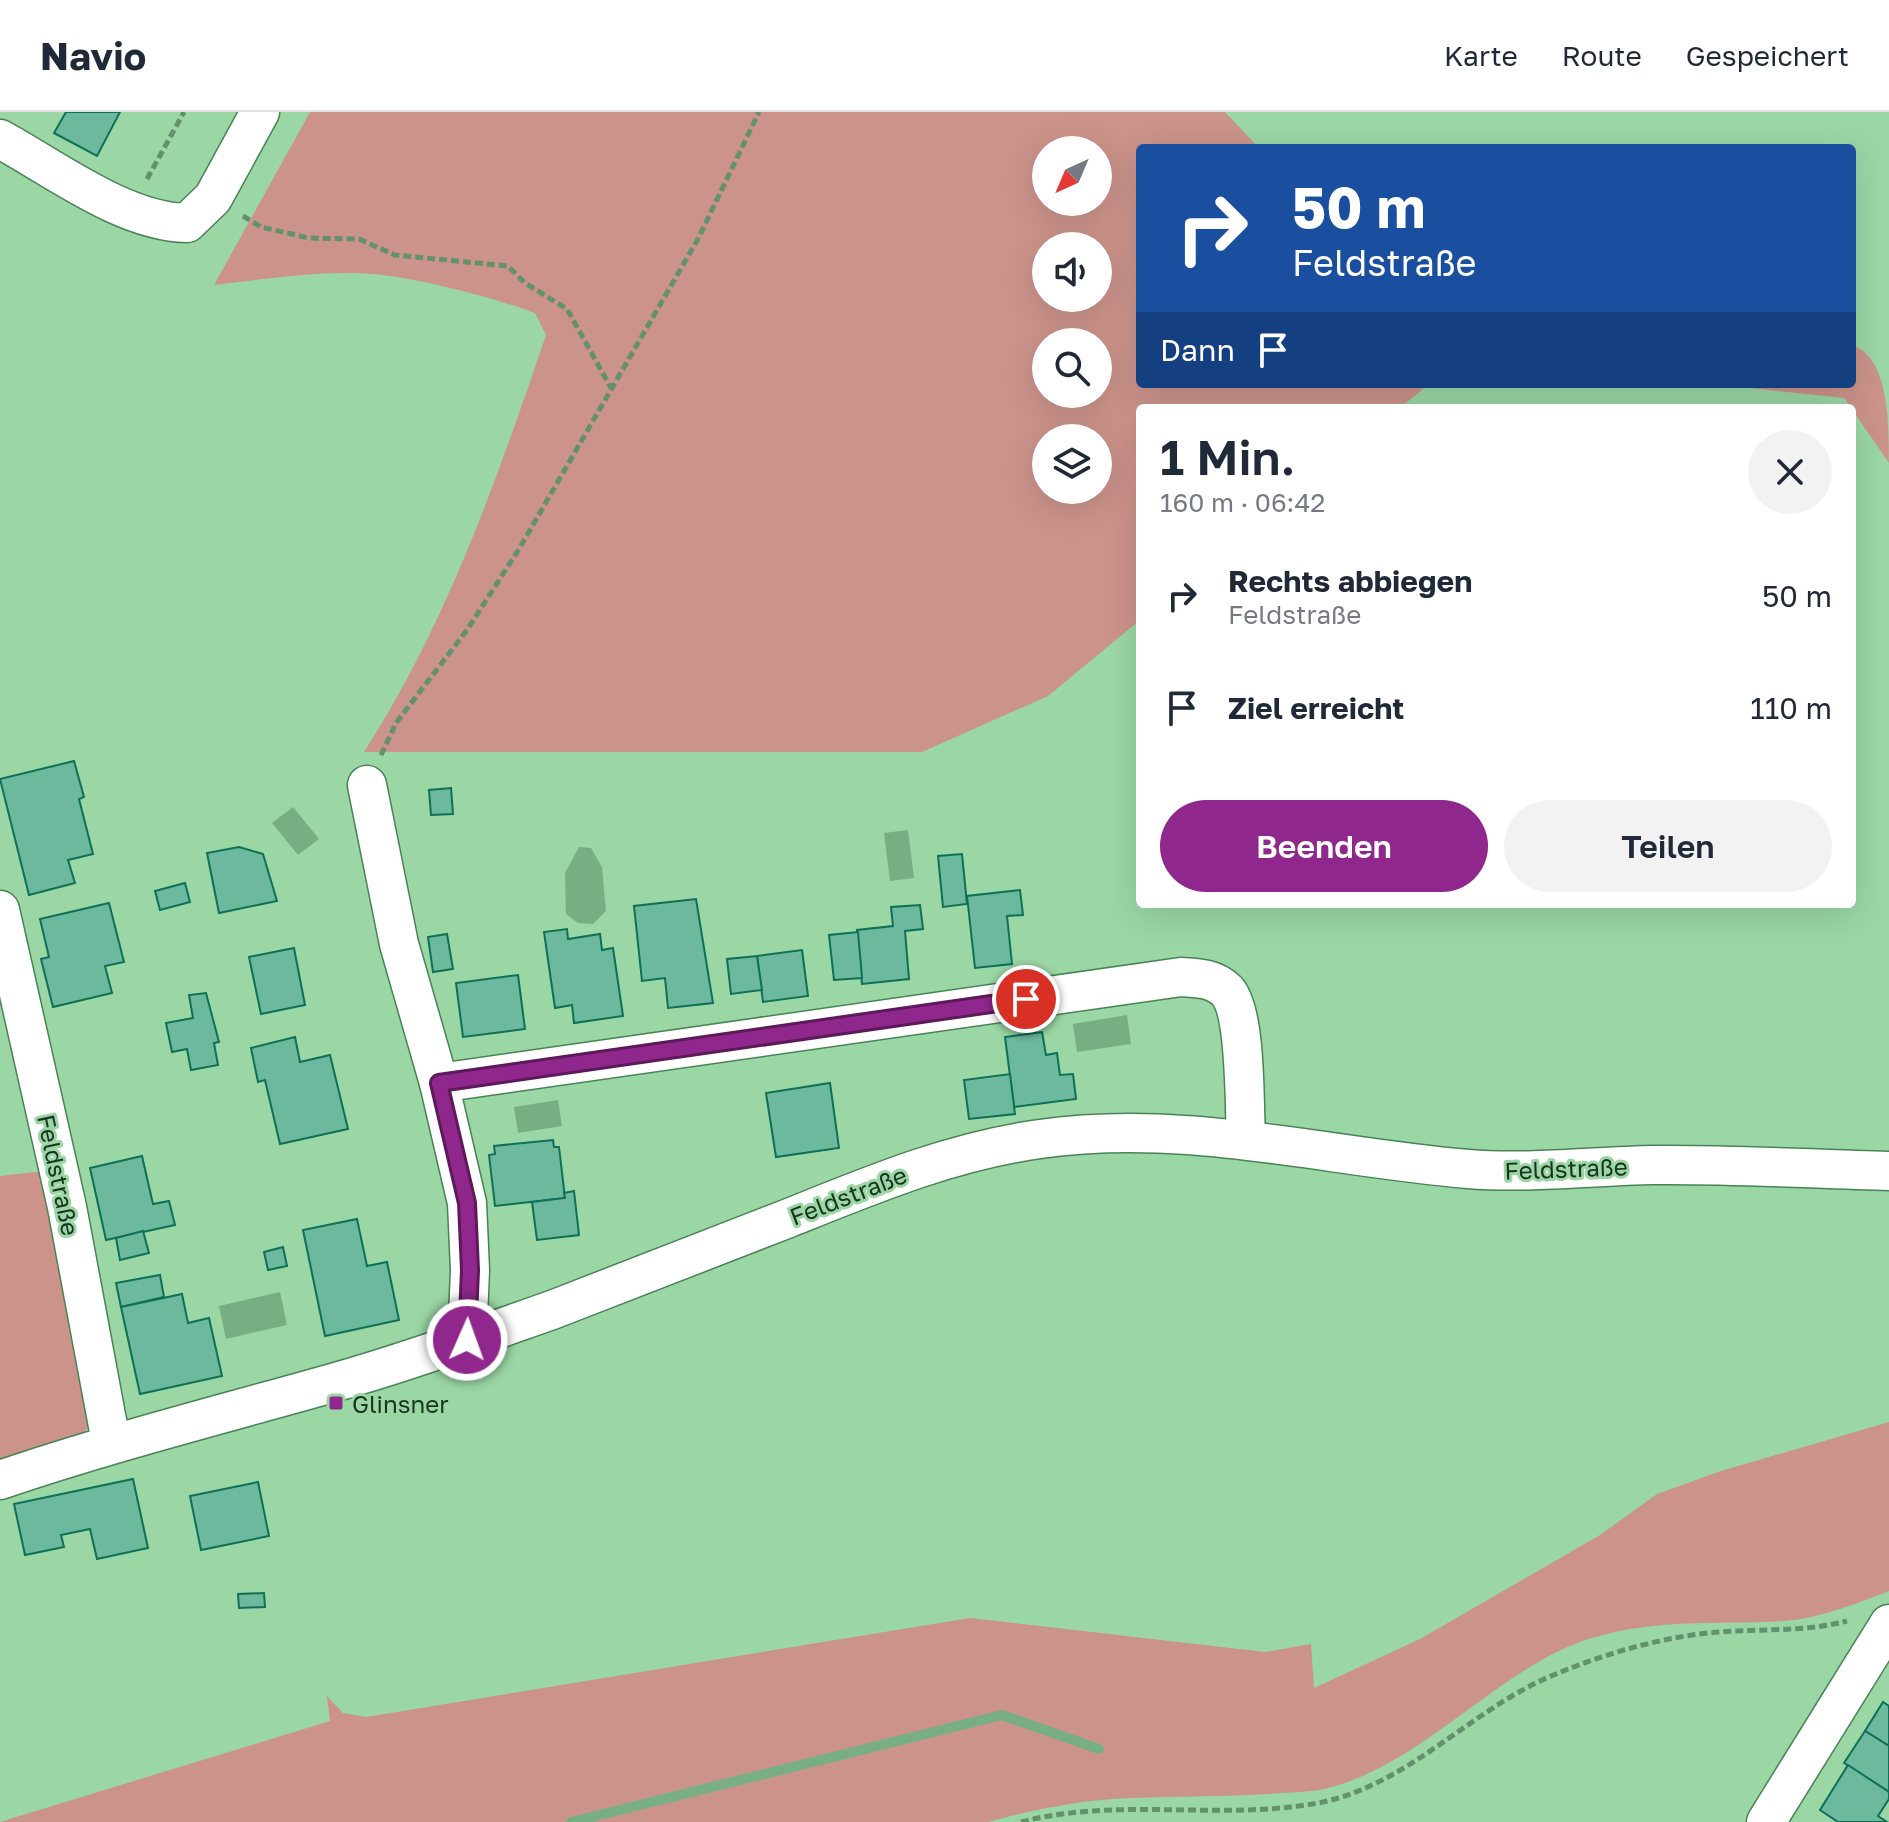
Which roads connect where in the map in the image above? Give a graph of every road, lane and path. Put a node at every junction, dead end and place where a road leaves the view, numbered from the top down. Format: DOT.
graph roads {
  1 [pos="184,112"];
  2 [pos="260,112"];
  3 [pos="759,112"];
  4 [pos="0,139"];
  5 [pos="130,211"];
  6 [pos="200,211"];
  7 [pos="612,389"];
  8 [pos="367,785"];
  9 [pos="0,910"];
  10 [pos="439,1083"];
  11 [pos="1246,1139"];
  12 [pos="1889,1171"];
  13 [pos="467,1340"];
  14 [pos="111,1442"];
  15 [pos="0,1480"];
  16 [pos="1871,1622"];
  17 [pos="1021,1822"];
  18 [pos="1766,1822"];
  1 -- 5 [label="path"];
  2 -- 6 [label="street"];
  3 -- 7 [label="path"];
  4 -- 5 [label="street"];
  5 -- 6 [label="street"];
  6 -- 7 [label="path"];
  7 -- 8 [label="path"];
  8 -- 10 [label="street"];
  9 -- 14 [label="street, Feldstraße"];
  10 -- 11 [label="street"];
  10 -- 13 [label="street"];
  11 -- 12 [label="street, Feldstraße"];
  11 -- 13 [label="street, Feldstraße"];
  13 -- 14 [label="street, Feldstraße"];
  14 -- 15 [label="street, Feldstraße"];
  16 -- 17 [label="path"];
  16 -- 18 [label="street"];
}
